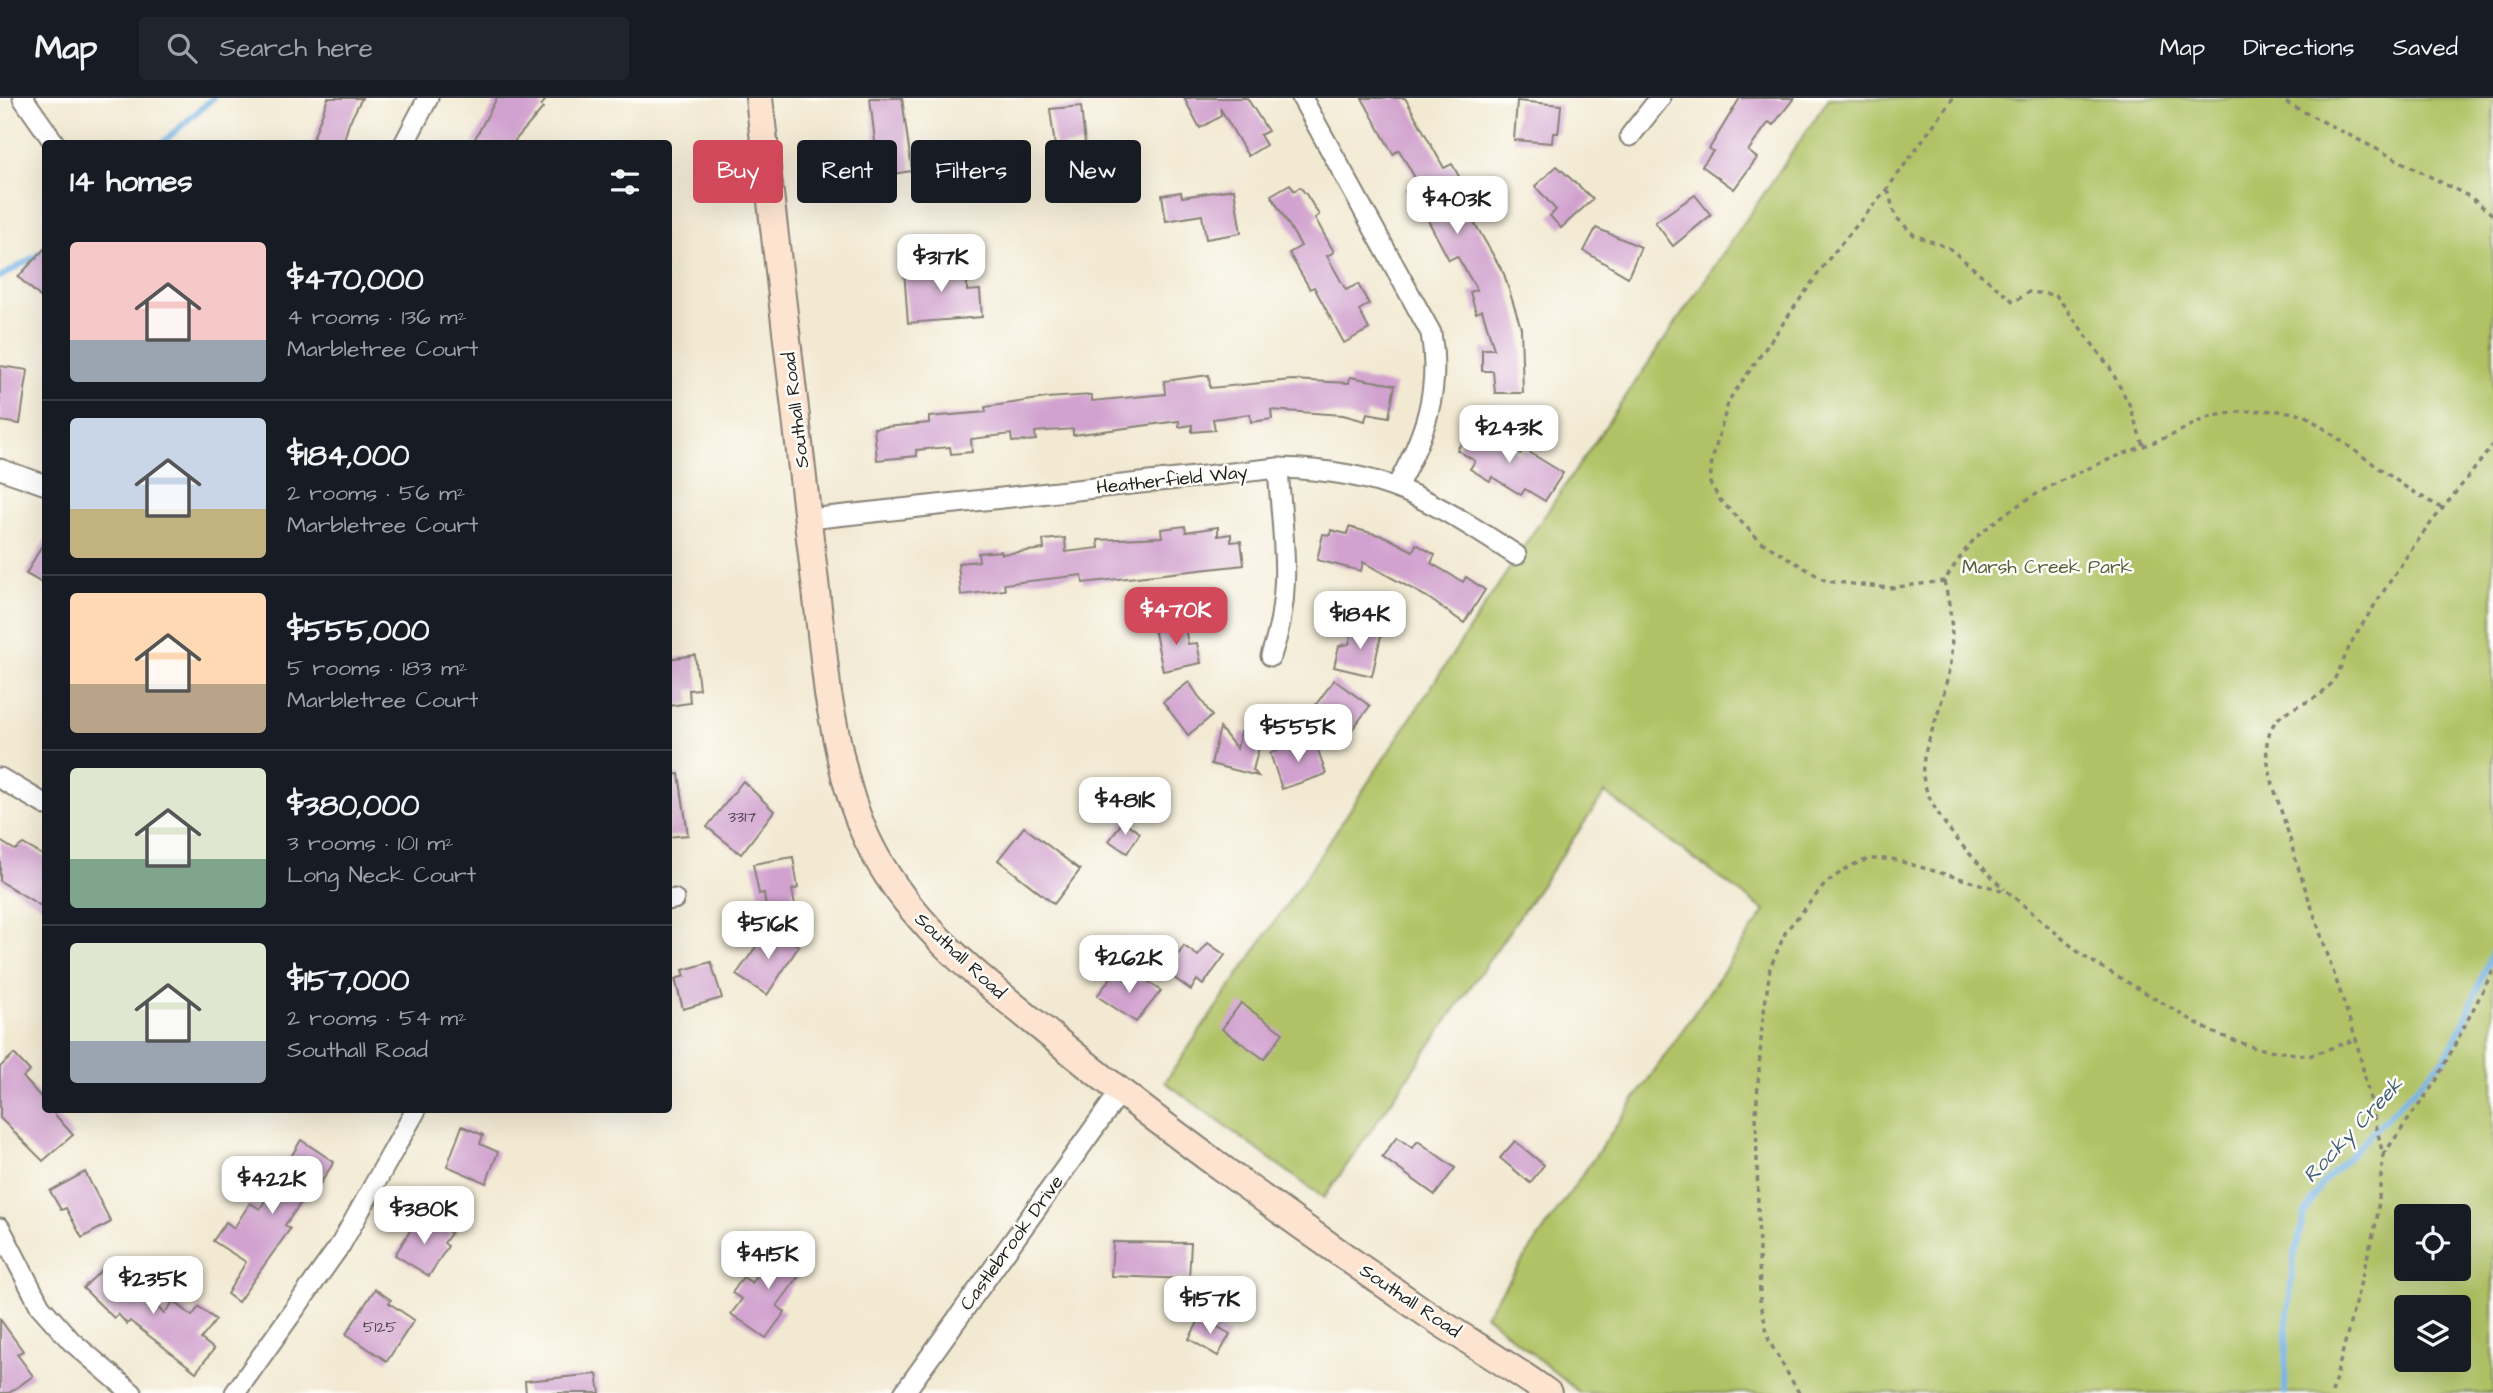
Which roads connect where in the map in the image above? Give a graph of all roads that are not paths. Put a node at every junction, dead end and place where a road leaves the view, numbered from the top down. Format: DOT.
graph roads {
  1 [pos="23,98"];
  2 [pos="428,98"];
  3 [pos="759,98"];
  4 [pos="1302,98"];
  5 [pos="1660,98"];
  6 [pos="1630,136"];
  7 [pos="52,140"];
  8 [pos="406,140"];
  9 [pos="0,468"];
  10 [pos="1278,468"];
  11 [pos="42,484"];
  12 [pos="1397,486"];
  13 [pos="809,519"];
  14 [pos="1516,555"];
  15 [pos="1271,656"];
  16 [pos="0,778"];
  17 [pos="42,803"];
  18 [pos="1120,1093"];
  19 [pos="413,1113"];
  20 [pos="0,1228"];
  21 [pos="132,1393"];
  22 [pos="235,1393"];
  23 [pos="904,1393"];
  24 [pos="1548,1393"];
  1 -- 7 [label="street"];
  2 -- 8 [label="street"];
  3 -- 13 [label="street, Southall Road"];
  4 -- 12 [label="street"];
  5 -- 6 [label="street"];
  9 -- 11 [label="street"];
  10 -- 12 [label="street, Heatherfield Way"];
  10 -- 13 [label="street, Heatherfield Way"];
  10 -- 15 [label="street"];
  12 -- 14 [label="street, Heatherfield Way"];
  13 -- 18 [label="street, Southall Road"];
  16 -- 17 [label="street"];
  18 -- 23 [label="street, Castlebrook Drive"];
  18 -- 24 [label="street, Southall Road"];
  19 -- 22 [label="street"];
  20 -- 21 [label="street"];
}
